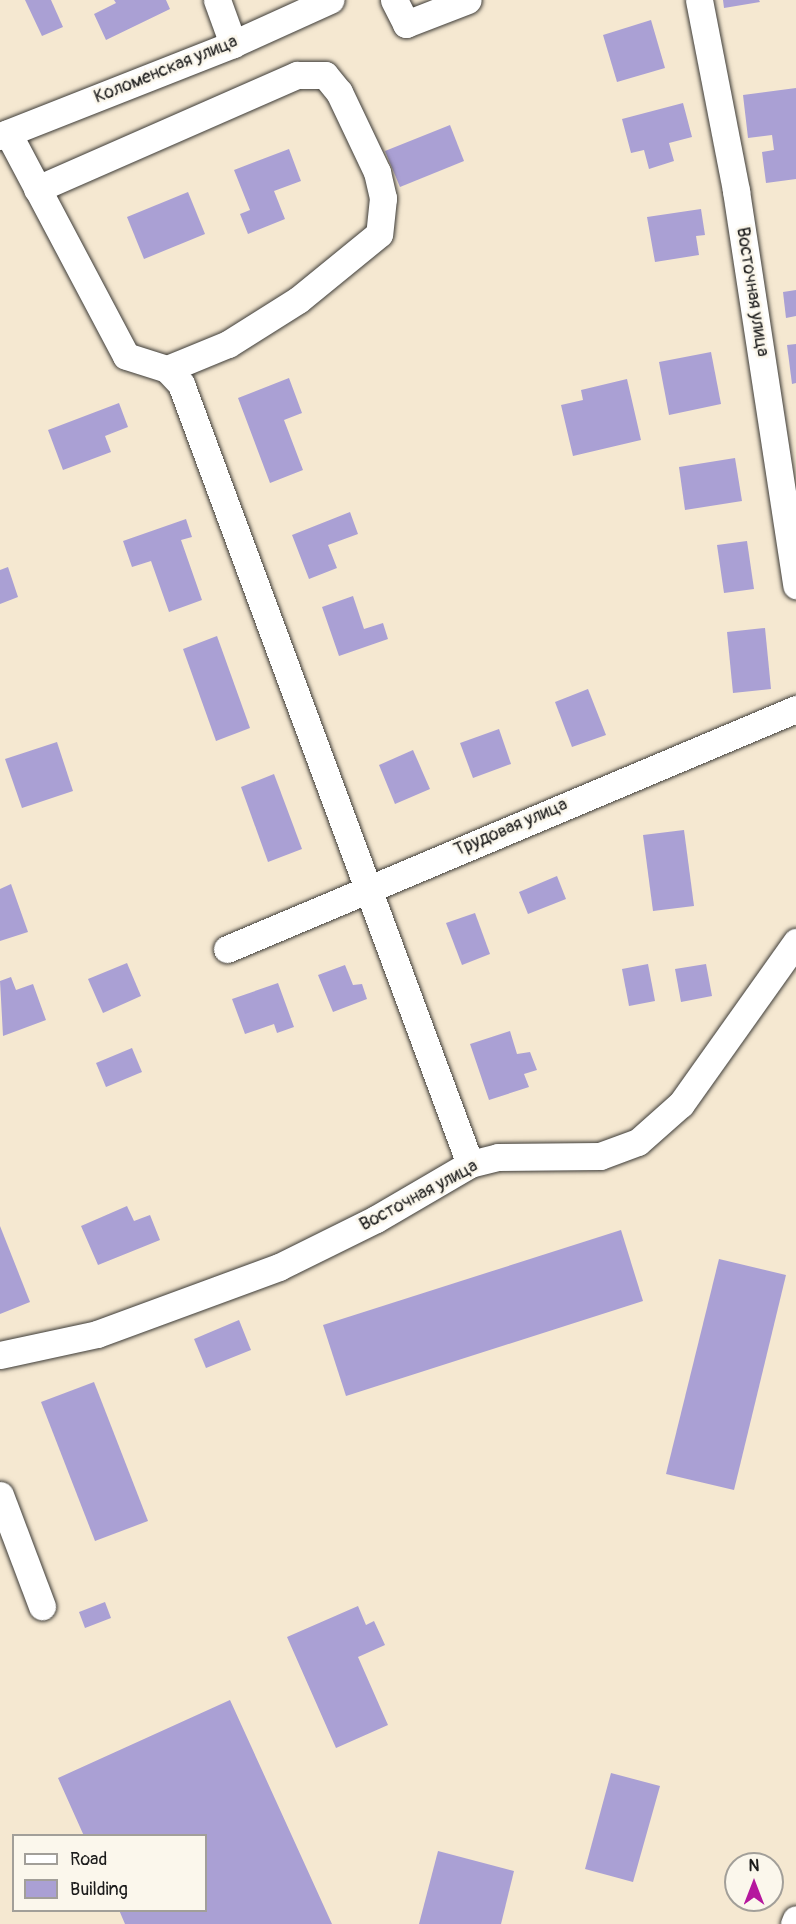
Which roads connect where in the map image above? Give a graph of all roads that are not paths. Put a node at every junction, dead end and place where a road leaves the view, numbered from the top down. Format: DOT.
graph roads {
  1 [pos="217,0"];
  2 [pos="330,0"];
  3 [pos="394,0"];
  4 [pos="468,0"];
  5 [pos="699,0"];
  6 [pos="233,44"];
  7 [pos="4,134"];
  8 [pos="37,189"];
  9 [pos="166,369"];
  10 [pos="796,585"];
  11 [pos="796,709"];
  12 [pos="369,888"];
  13 [pos="796,942"];
  14 [pos="227,949"];
  15 [pos="470,1164"];
  16 [pos="0,1355"];
  17 [pos="0,1495"];
  18 [pos="42,1606"];
  19 [pos="796,1919"];
  20 [pos="794,1924"];
  1 -- 6 [label="street"];
  2 -- 6 [label="street, Коломенская улица"];
  3 -- 4 [label="street"];
  5 -- 10 [label="street, Восточная улица"];
  6 -- 7 [label="street, Коломенская улица"];
  7 -- 8 [label="street"];
  8 -- 9 [label="street"];
  8 -- 9 [label="street"];
  9 -- 12 [label="street"];
  11 -- 12 [label="street, Трудовая улица"];
  12 -- 14 [label="street, Трудовая улица"];
  12 -- 15 [label="street"];
  13 -- 15 [label="street, Восточная улица"];
  15 -- 16 [label="street, Восточная улица"];
  17 -- 18 [label="street"];
  19 -- 20 [label="street"];
}
